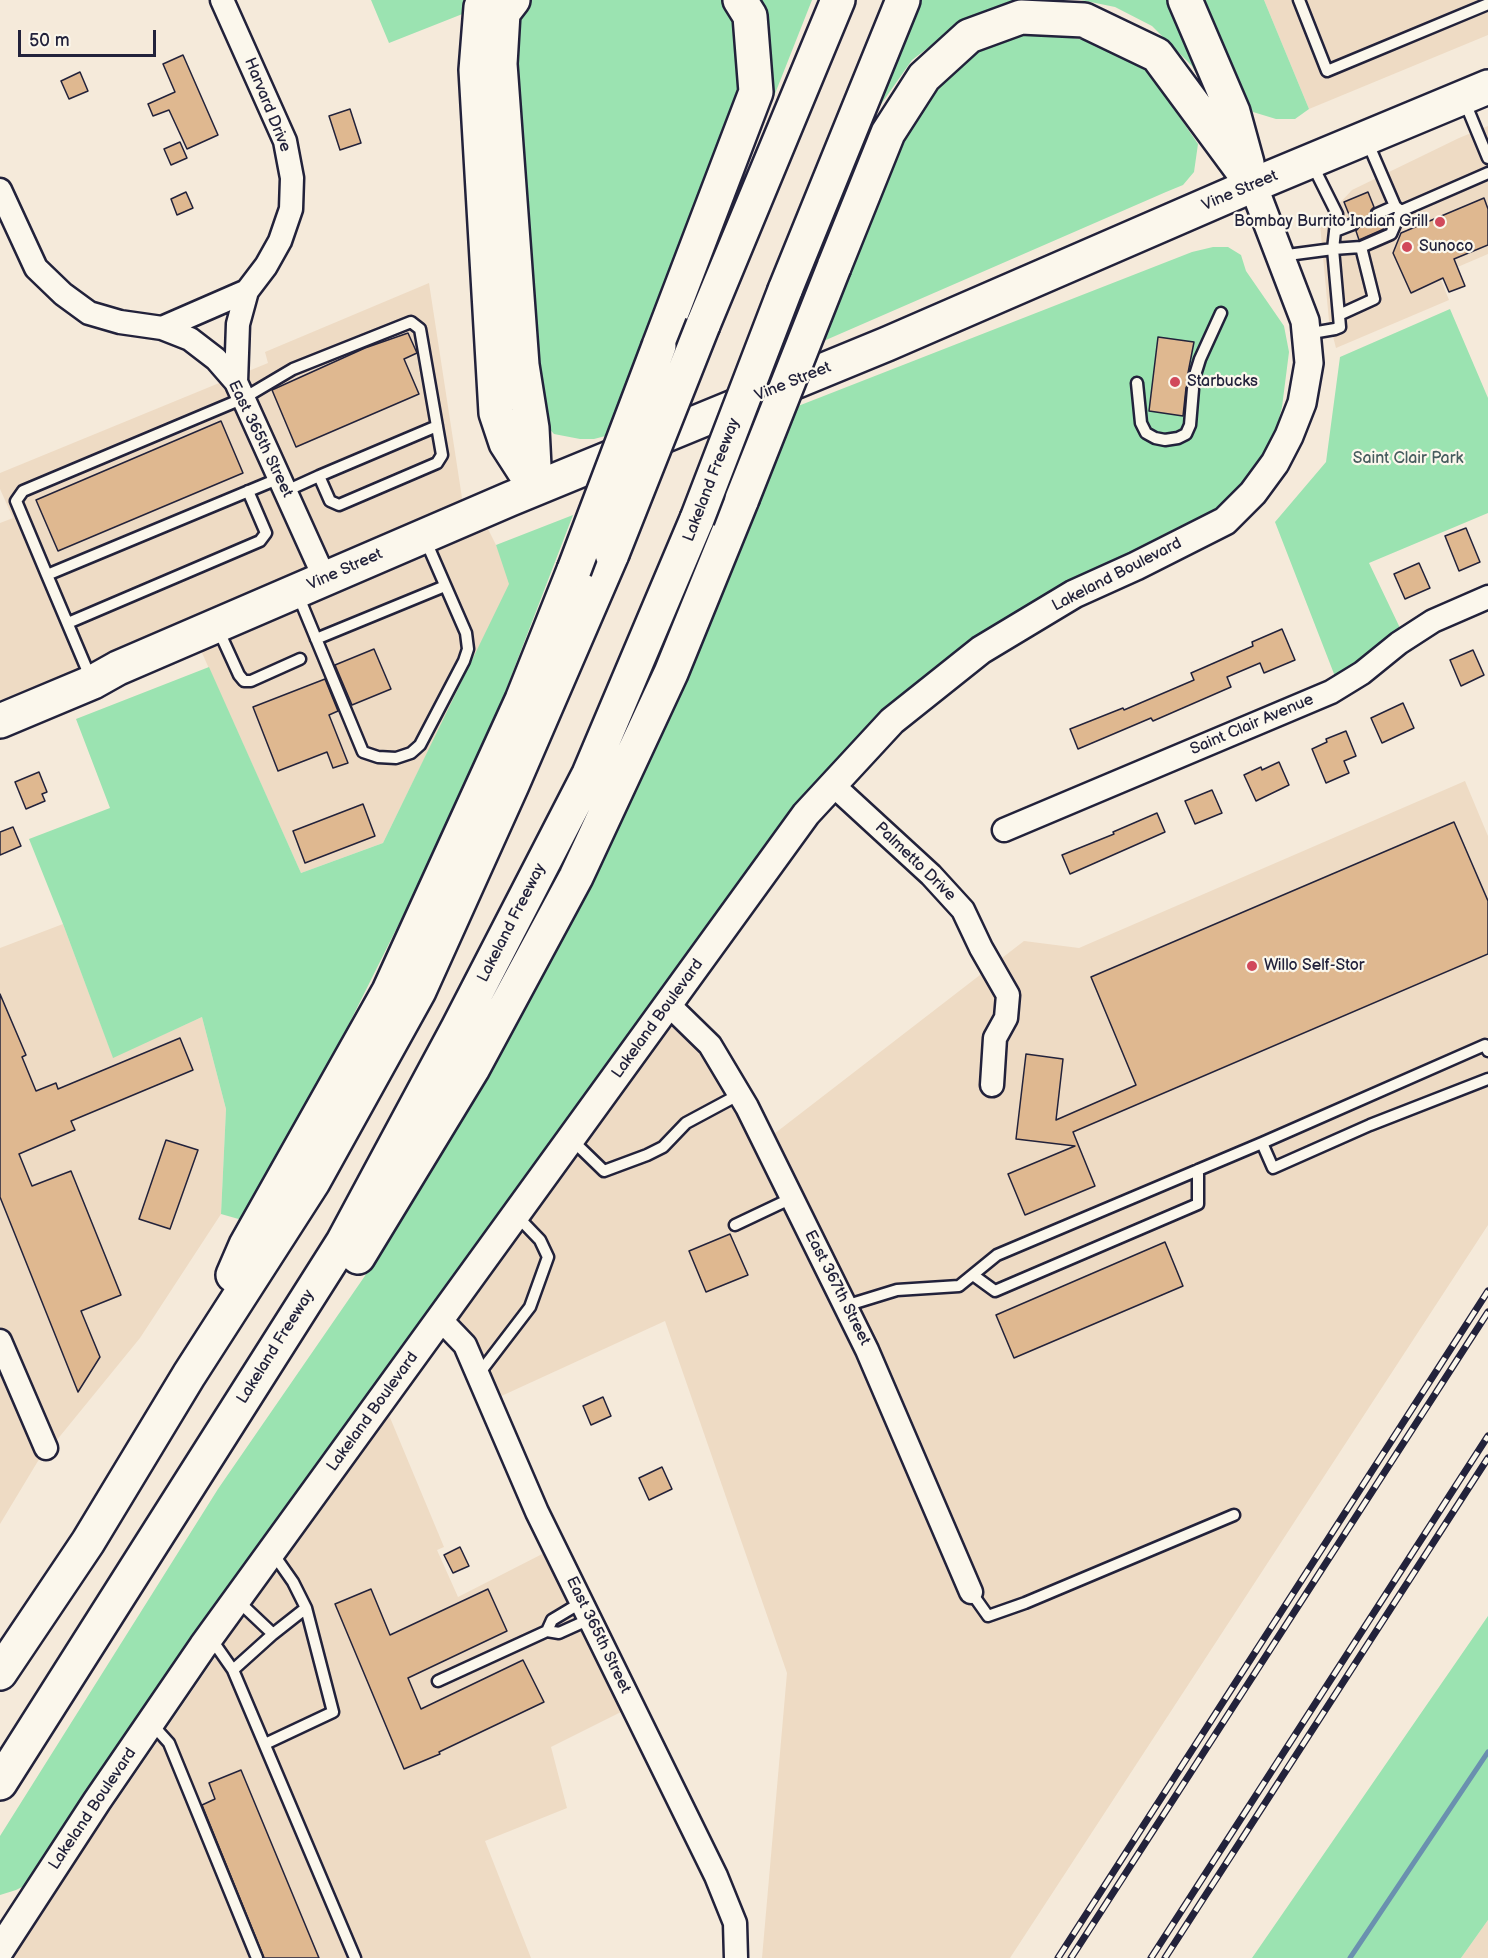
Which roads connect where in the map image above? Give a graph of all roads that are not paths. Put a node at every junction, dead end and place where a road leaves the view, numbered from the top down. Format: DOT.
graph roads {
  1 [pos="222,0"];
  2 [pos="484,0"];
  3 [pos="513,0"];
  4 [pos="740,0"];
  5 [pos="837,0"];
  6 [pos="903,0"];
  7 [pos="1185,0"];
  8 [pos="1299,0"];
  9 [pos="1488,4"];
  10 [pos="1475,93"];
  11 [pos="1365,138"];
  12 [pos="1488,158"];
  13 [pos="1311,161"];
  14 [pos="1488,173"];
  15 [pos="1253,185"];
  16 [pos="0,189"];
  17 [pos="1398,209"];
  18 [pos="1377,214"];
  19 [pos="1353,224"];
  20 [pos="1335,231"];
  21 [pos="1361,247"];
  22 [pos="1333,249"];
  23 [pos="1280,256"];
  24 [pos="247,291"];
  25 [pos="1221,313"];
  26 [pos="1339,315"];
  27 [pos="162,328"];
  28 [pos="1306,334"];
  29 [pos="1195,375"];
  30 [pos="1137,383"];
  31 [pos="1193,389"];
  32 [pos="240,390"];
  33 [pos="437,426"];
  34 [pos="319,476"];
  35 [pos="283,485"];
  36 [pos="536,488"];
  37 [pos="248,491"];
  38 [pos="423,536"];
  39 [pos="47,575"];
  40 [pos="311,585"];
  41 [pos="445,586"];
  42 [pos="1488,597"];
  43 [pos="68,623"];
  44 [pos="217,626"];
  45 [pos="316,639"];
  46 [pos="300,659"];
  47 [pos="93,682"];
  48 [pos="0,721"];
  49 [pos="833,785"];
  50 [pos="1004,830"];
  51 [pos="669,1005"];
  52 [pos="1488,1051"];
  53 [pos="1488,1079"];
  54 [pos="992,1084"];
  55 [pos="740,1094"];
  56 [pos="571,1139"];
  57 [pos="1262,1143"];
  58 [pos="1198,1170"];
  59 [pos="792,1198"];
  60 [pos="516,1215"];
  61 [pos="735,1225"];
  62 [pos="973,1275"];
  63 [pos="845,1306"];
  64 [pos="441,1320"];
  65 [pos="0,1341"];
  66 [pos="189,1375"];
  67 [pos="478,1375"];
  68 [pos="46,1448"];
  69 [pos="1234,1515"];
  70 [pos="168,1517"];
  71 [pos="272,1551"];
  72 [pos="971,1592"];
  73 [pos="237,1600"];
  74 [pos="306,1608"];
  75 [pos="586,1611"];
  76 [pos="547,1630"];
  77 [pos="273,1634"];
  78 [pos="210,1637"];
  79 [pos="233,1670"];
  80 [pos="0,1673"];
  81 [pos="438,1681"];
  82 [pos="150,1723"];
  83 [pos="265,1744"];
  84 [pos="0,1784"];
  85 [pos="0,1950"];
  86 [pos="257,1958"];
  87 [pos="355,1958"];
  88 [pos="736,1958"];
  1 -- 24 [label="street, Harvard Drive"];
  2 -- 36 [label="main road"];
  3 -- 36 [label="main road"];
  4 -- 66 [label="main road, bridge"];
  5 -- 66 [label="main road, bridge"];
  6 -- 70 [label="main road, Lakeland Freeway, bridge"];
  7 -- 15 [label="main road"];
  8 -- 9 [label="lane"];
  10 -- 11 [label="main road, Vine Street"];
  10 -- 12 [label="lane"];
  11 -- 13 [label="main road, Vine Street"];
  11 -- 17 [label="lane"];
  13 -- 15 [label="main road, Vine Street"];
  13 -- 20 [label="lane"];
  14 -- 17 [label="lane"];
  15 -- 23 [label="street, Lakeland Boulevard"];
  15 -- 36 [label="main road, Vine Street"];
  15 -- 70 [label="main road, bridge"];
  16 -- 27 [label="street, East 365th Street"];
  17 -- 18 [label="lane"];
  17 -- 21 [label="lane"];
  19 -- 20 [label="lane"];
  20 -- 22 [label="lane"];
  21 -- 22 [label="lane"];
  21 -- 26 [label="lane"];
  22 -- 23 [label="lane"];
  22 -- 26 [label="lane"];
  23 -- 28 [label="street, Lakeland Boulevard"];
  24 -- 27 [label="street"];
  24 -- 32 [label="street, Harvard Drive"];
  25 -- 29 [label="lane"];
  26 -- 28 [label="lane"];
  27 -- 32 [label="street, East 365th Street"];
  28 -- 49 [label="street, Lakeland Boulevard"];
  30 -- 31 [label="lane"];
  32 -- 33 [label="lane"];
  32 -- 35 [label="street, East 365th Street"];
  32 -- 39 [label="lane"];
  33 -- 34 [label="lane"];
  33 -- 34 [label="lane"];
  34 -- 35 [label="lane"];
  35 -- 37 [label="lane"];
  35 -- 40 [label="street, East 365th Street"];
  36 -- 38 [label="main road, Vine Street"];
  37 -- 39 [label="lane"];
  37 -- 43 [label="lane"];
  38 -- 40 [label="main road, Vine Street"];
  38 -- 41 [label="lane"];
  39 -- 43 [label="lane"];
  40 -- 44 [label="main road, Vine Street"];
  40 -- 45 [label="lane"];
  41 -- 45 [label="lane"];
  41 -- 45 [label="lane"];
  42 -- 50 [label="street, Saint Clair Avenue"];
  43 -- 47 [label="lane"];
  44 -- 46 [label="lane"];
  44 -- 47 [label="main road, Vine Street"];
  47 -- 48 [label="main road, Vine Street"];
  49 -- 51 [label="street, Lakeland Boulevard"];
  49 -- 54 [label="street, Palmetto Drive"];
  51 -- 55 [label="street, East 367th Street"];
  51 -- 56 [label="street, Lakeland Boulevard"];
  52 -- 57 [label="lane"];
  53 -- 57 [label="lane"];
  55 -- 56 [label="lane"];
  55 -- 59 [label="street, East 367th Street"];
  56 -- 60 [label="street, Lakeland Boulevard"];
  57 -- 58 [label="lane"];
  58 -- 62 [label="lane"];
  58 -- 62 [label="lane"];
  59 -- 61 [label="lane"];
  59 -- 63 [label="street, East 367th Street"];
  60 -- 64 [label="street, Lakeland Boulevard"];
  60 -- 67 [label="lane"];
  62 -- 63 [label="lane"];
  63 -- 72 [label="street, East 367th Street"];
  64 -- 67 [label="street, East 365th Street"];
  64 -- 71 [label="street, Lakeland Boulevard"];
  65 -- 68 [label="street"];
  66 -- 80 [label="main road"];
  67 -- 75 [label="street, East 365th Street"];
  69 -- 72 [label="lane"];
  70 -- 84 [label="main road, Lakeland Freeway"];
  71 -- 73 [label="street, Lakeland Boulevard"];
  71 -- 74 [label="lane"];
  73 -- 77 [label="lane"];
  73 -- 78 [label="street, Lakeland Boulevard"];
  74 -- 77 [label="lane"];
  74 -- 83 [label="lane"];
  75 -- 76 [label="lane"];
  75 -- 76 [label="lane"];
  75 -- 88 [label="street, East 365th Street"];
  76 -- 81 [label="lane"];
  77 -- 79 [label="lane"];
  78 -- 79 [label="lane"];
  78 -- 82 [label="street, Lakeland Boulevard"];
  79 -- 83 [label="lane"];
  82 -- 85 [label="street, Lakeland Boulevard"];
  82 -- 86 [label="lane"];
  83 -- 87 [label="lane"];
}
